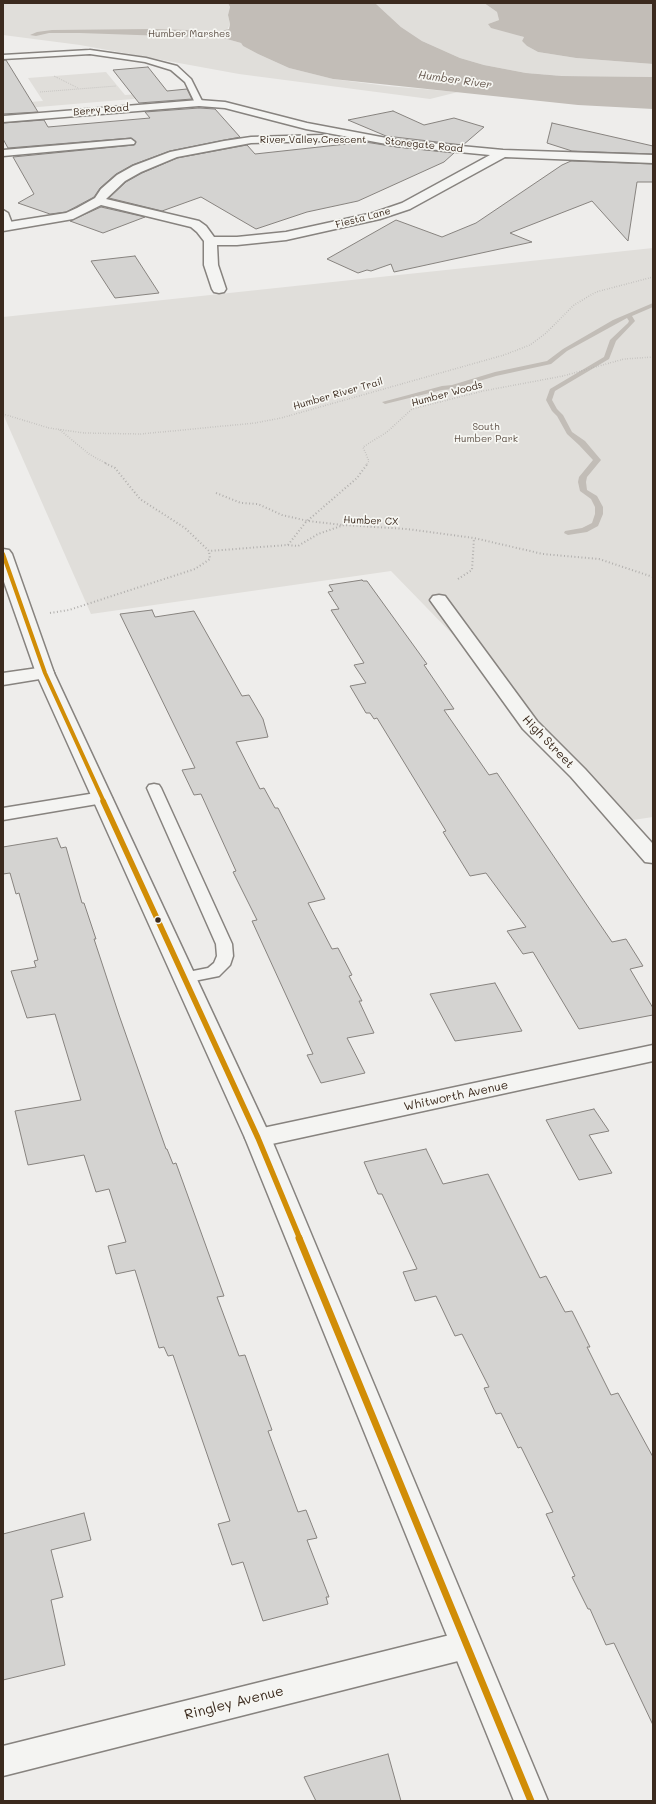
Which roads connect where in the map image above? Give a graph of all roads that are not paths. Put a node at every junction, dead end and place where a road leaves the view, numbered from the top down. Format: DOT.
graph roads {
  1 [pos="3,57"];
  2 [pos="199,103"];
  3 [pos="3,119"];
  4 [pos="306,126"];
  5 [pos="251,140"];
  6 [pos="374,140"];
  7 [pos="131,142"];
  8 [pos="3,153"];
  9 [pos="503,153"];
  10 [pos="653,159"];
  11 [pos="99,201"];
  12 [pos="3,213"];
  13 [pos="6,226"];
  14 [pos="210,241"];
  15 [pos="219,289"];
  16 [pos="5,567"];
  17 [pos="439,600"];
  18 [pos="46,673"];
  19 [pos="3,679"];
  20 [pos="154,788"];
  21 [pos="102,798"];
  22 [pos="3,814"];
  23 [pos="653,857"];
  24 [pos="184,978"];
  25 [pos="653,1053"];
  26 [pos="258,1138"];
  27 [pos="466,1645"];
  28 [pos="3,1760"];
  29 [pos="531,1801"];
  1 -- 2 [label="lane"];
  2 -- 3 [label="street, Berry Road"];
  2 -- 4 [label="street, Stonegate Road"];
  4 -- 5 [label="street, River Valley Crescent"];
  4 -- 6 [label="street, Stonegate Road"];
  5 -- 6 [label="street, River Valley Crescent"];
  5 -- 11 [label="street, River Valley Crescent"];
  6 -- 9 [label="street, Stonegate Road"];
  7 -- 8 [label="lane"];
  9 -- 10 [label="street, Stonegate Road"];
  9 -- 14 [label="street, Fiesta Lane"];
  11 -- 13 [label="street, River Valley Crescent"];
  11 -- 14 [label="street"];
  12 -- 13 [label="lane"];
  14 -- 15 [label="street"];
  16 -- 18 [label="street"];
  17 -- 23 [label="street, High Street"];
  18 -- 19 [label="street"];
  18 -- 21 [label="street"];
  20 -- 24 [label="lane"];
  21 -- 22 [label="street"];
  21 -- 24 [label="street"];
  24 -- 26 [label="street"];
  25 -- 26 [label="street, Whitworth Avenue"];
  26 -- 27 [label="street"];
  27 -- 28 [label="street, Ringley Avenue"];
  27 -- 29 [label="street"];
}
